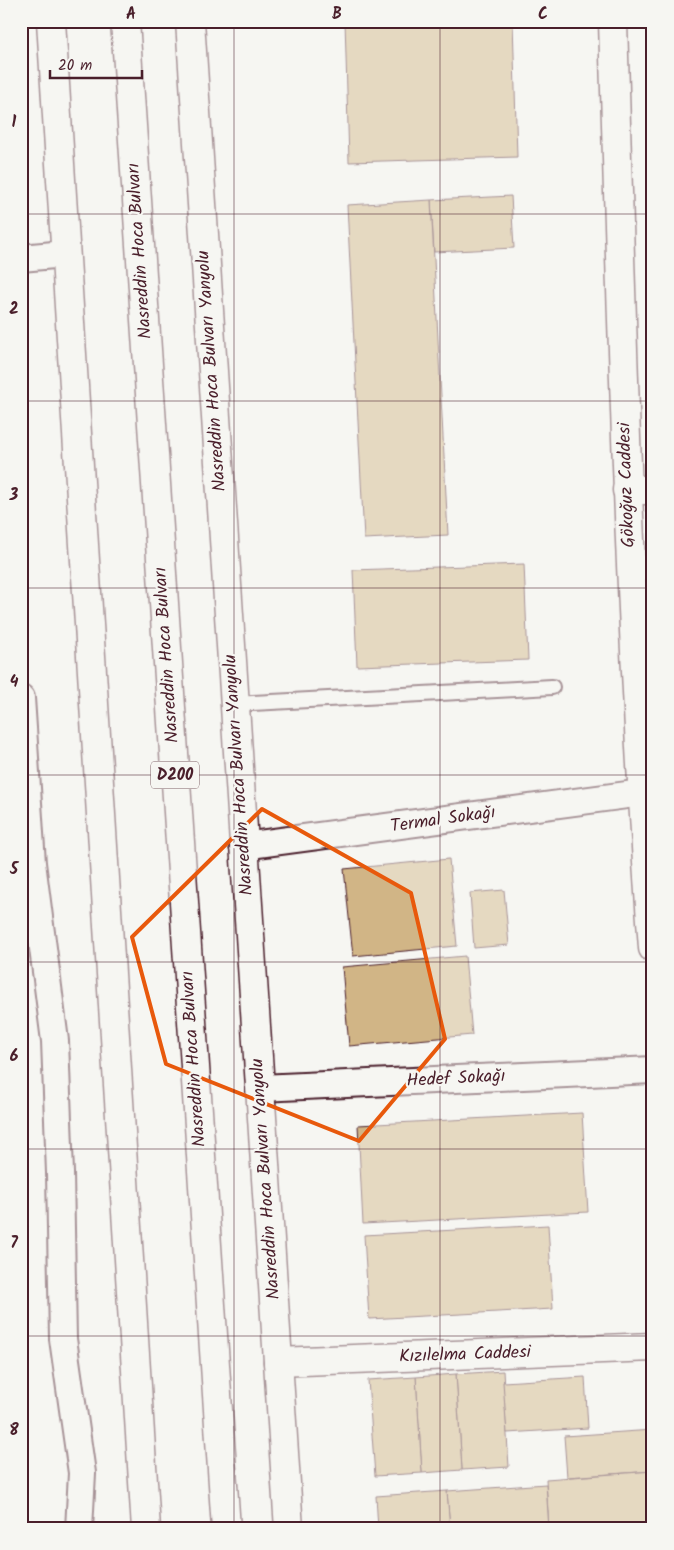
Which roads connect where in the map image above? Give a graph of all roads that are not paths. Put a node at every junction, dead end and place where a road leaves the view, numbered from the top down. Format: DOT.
graph roads {
  1 [pos="51,21"];
  2 [pos="125,21"];
  3 [pos="190,21"];
  4 [pos="613,21"];
  5 [pos="65,254"];
  6 [pos="21,258"];
  7 [pos="640,490"];
  8 [pos="552,687"];
  9 [pos="21,698"];
  10 [pos="234,704"];
  11 [pos="642,793"];
  12 [pos="243,846"];
  13 [pos="653,944"];
  14 [pos="653,948"];
  15 [pos="653,1070"];
  16 [pos="260,1088"];
  17 [pos="653,1347"];
  18 [pos="278,1362"];
  19 [pos="78,1529"];
  20 [pos="146,1529"];
  21 [pos="226,1529"];
  22 [pos="289,1529"];
  1 -- 5 [label="main road"];
  2 -- 21 [label="main road, Nasreddin Hoca Bulvarı / D200"];
  3 -- 10 [label="main road, Nasreddin Hoca Bulvarı Yanyolu"];
  4 -- 7 [label="main road, Gökoğuz Caddesi"];
  5 -- 6 [label="street"];
  5 -- 20 [label="main road"];
  7 -- 11 [label="main road, Gökoğuz Caddesi"];
  8 -- 10 [label="lane"];
  9 -- 19 [label="street"];
  10 -- 12 [label="main road, Nasreddin Hoca Bulvarı Yanyolu"];
  11 -- 12 [label="street, Termal Sokağı"];
  11 -- 13 [label="main road, Gökoğuz Caddesi"];
  12 -- 16 [label="main road, Nasreddin Hoca Bulvarı Yanyolu"];
  13 -- 14 [label="main road, Gökoğuz Caddesi"];
  15 -- 16 [label="street, Hedef Sokağı"];
  16 -- 18 [label="main road, Nasreddin Hoca Bulvarı Yanyolu"];
  17 -- 18 [label="main road, Kızılelma Caddesi"];
  18 -- 22 [label="main road, Nasreddin Hoca Bulvarı Yanyolu"];
}
